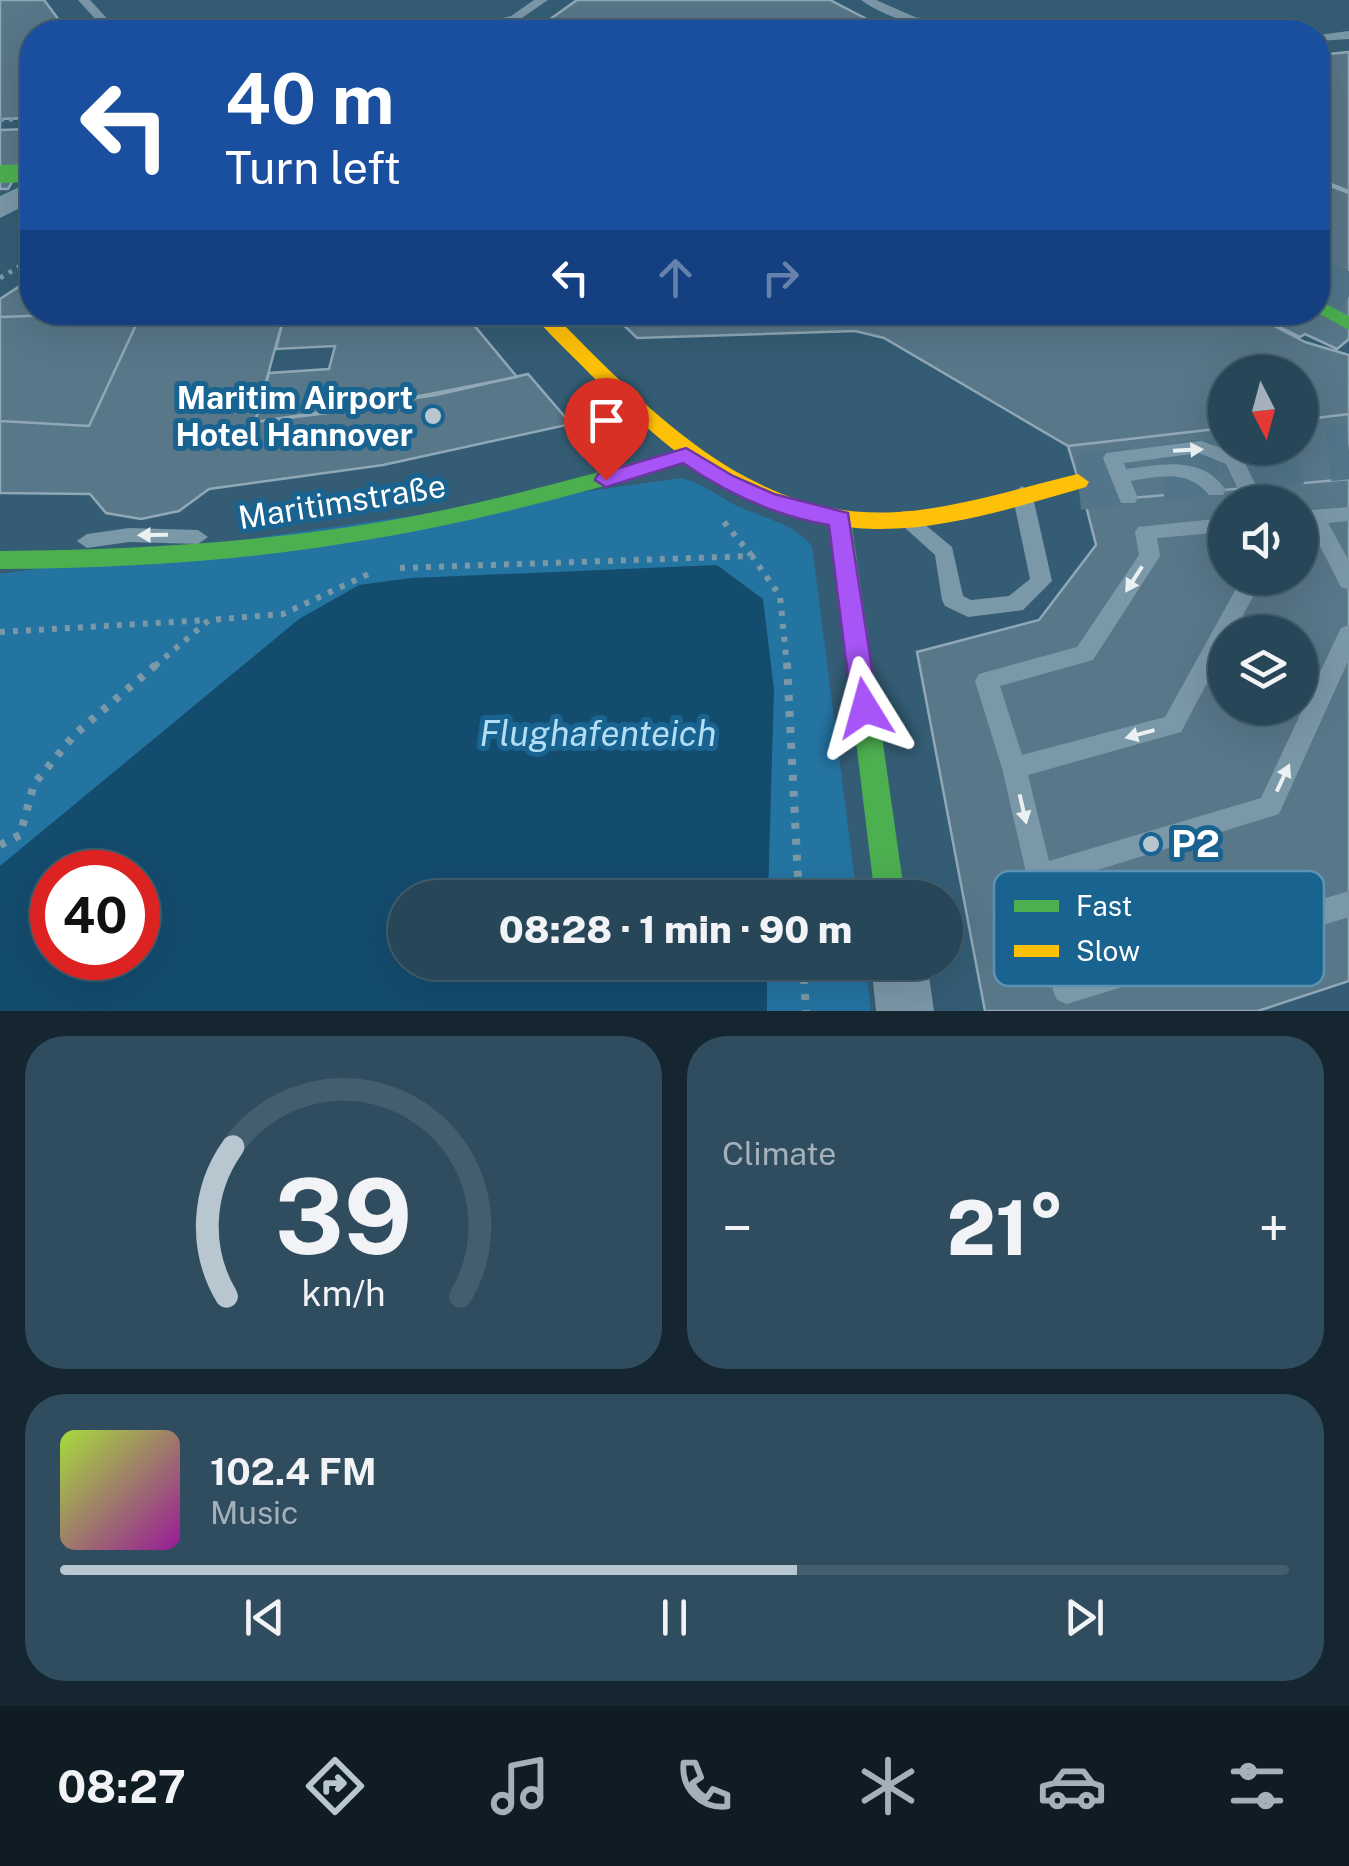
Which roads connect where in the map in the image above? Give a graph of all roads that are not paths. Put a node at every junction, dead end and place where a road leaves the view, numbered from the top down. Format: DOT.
graph roads {
  1 [pos="84,0"];
  2 [pos="542,0"];
  3 [pos="867,0"];
  4 [pos="101,20"];
  5 [pos="508,20"];
  6 [pos="912,20"];
  7 [pos="20,191"];
  8 [pos="0,209"];
  9 [pos="553,325"];
  10 [pos="686,455"];
  11 [pos="1119,476"];
  12 [pos="1078,482"];
  13 [pos="1213,485"];
  14 [pos="1246,485"];
  15 [pos="1022,493"];
  16 [pos="1128,498"];
  17 [pos="1349,514"];
  18 [pos="1318,517"];
  19 [pos="840,518"];
  20 [pos="904,518"];
  21 [pos="1208,526"];
  22 [pos="1318,533"];
  23 [pos="10,561"];
  24 [pos="1349,581"];
  25 [pos="1243,595"];
  26 [pos="1349,634"];
  27 [pos="1014,768"];
  28 [pos="1037,871"];
  29 [pos="1055,871"];
  30 [pos="888,880"];
  31 [pos="1349,904"];
  32 [pos="1324,912"];
  33 [pos="902,980"];
  34 [pos="906,1011"];
  1 -- 4 [label="lane"];
  2 -- 5 [label="lane"];
  3 -- 6 [label="lane"];
  7 -- 8 [label="street"];
  9 -- 10 [label="street"];
  10 -- 19 [label="street"];
  10 -- 23 [label="street, Maritimstraße"];
  11 -- 13 [label="lane"];
  11 -- 14 [label="lane, one-way"];
  11 -- 16 [label="lane"];
  12 -- 15 [label="street"];
  15 -- 20 [label="street"];
  15 -- 20 [label="lane"];
  17 -- 18 [label="lane"];
  19 -- 20 [label="street"];
  19 -- 30 [label="street"];
  21 -- 27 [label="lane, one-way"];
  22 -- 24 [label="lane"];
  25 -- 27 [label="lane, one-way"];
  29 -- 26 [label="lane, one-way"];
  27 -- 28 [label="lane, one-way"];
  31 -- 32 [label="lane"];
  33 -- 34 [label="street"];
}
